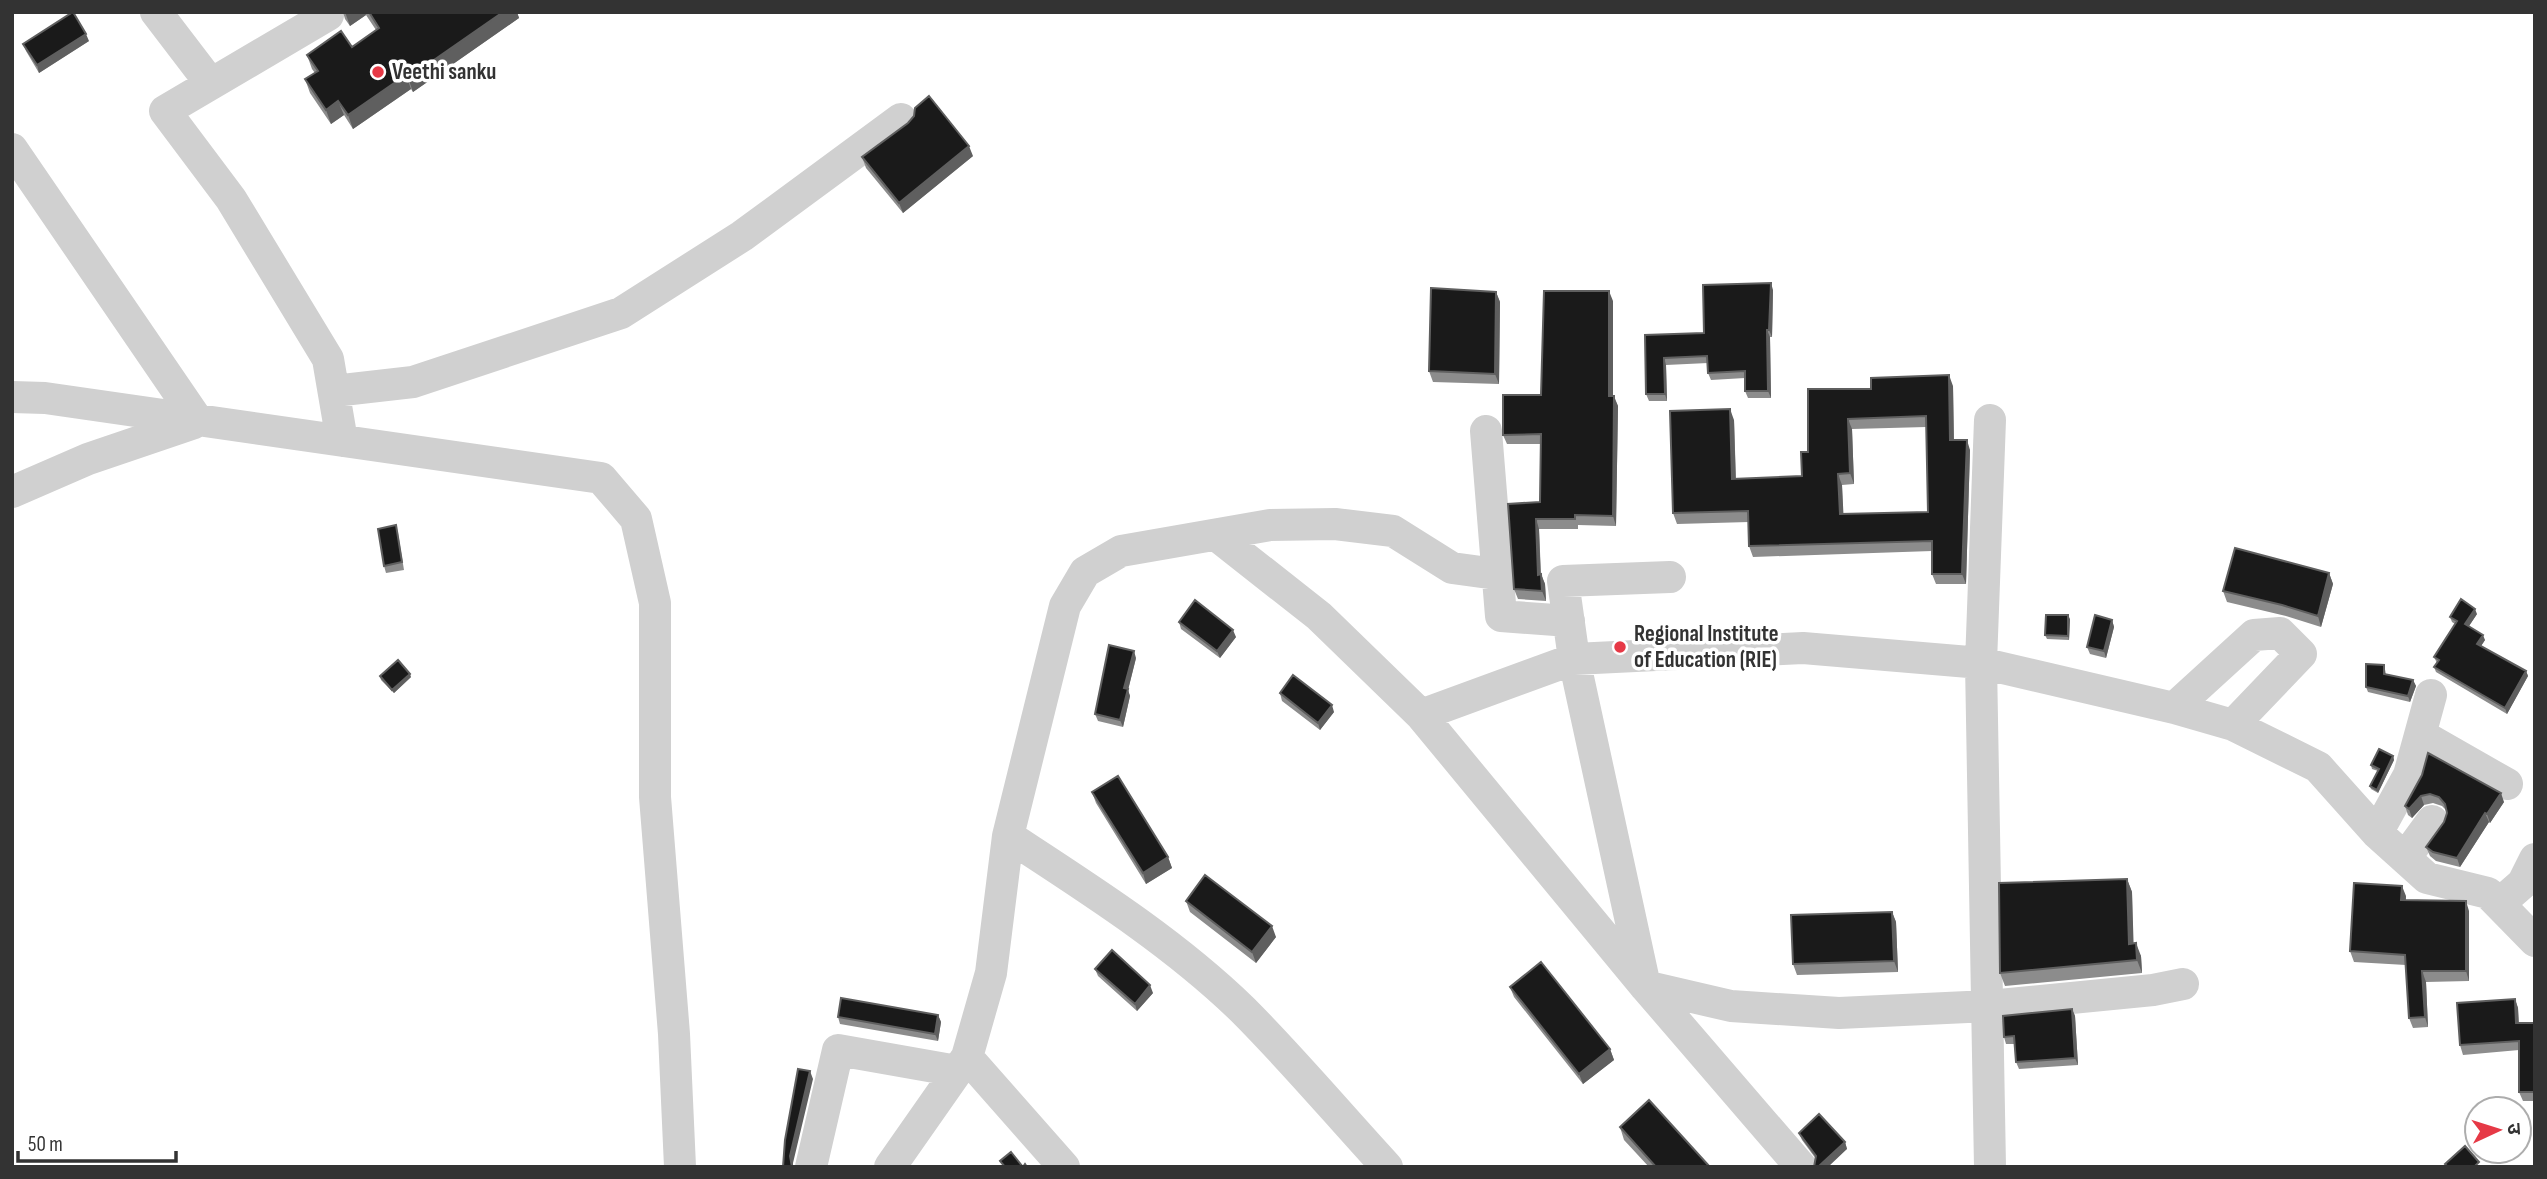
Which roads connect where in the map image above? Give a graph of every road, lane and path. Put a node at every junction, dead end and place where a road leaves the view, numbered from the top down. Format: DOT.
graph roads {
  1 [pos="156,12"];
  2 [pos="328,15"];
  3 [pos="211,84"];
  4 [pos="901,119"];
  5 [pos="12,149"];
  6 [pos="334,391"];
  7 [pos="12,397"];
  8 [pos="1990,420"];
  9 [pos="198,421"];
  10 [pos="1486,431"];
  11 [pos="342,441"];
  12 [pos="12,492"];
  13 [pos="1216,536"];
  14 [pos="1496,574"];
  15 [pos="1670,577"];
  16 [pos="1569,621"];
  17 [pos="1574,659"];
  18 [pos="1982,663"];
  19 [pos="2431,695"];
  20 [pos="2174,708"];
  21 [pos="1421,715"];
  22 [pos="2233,725"];
  23 [pos="2421,735"];
  24 [pos="2507,784"];
  25 [pos="2432,821"];
  26 [pos="2377,833"];
  27 [pos="1008,836"];
  28 [pos="2405,859"];
  29 [pos="2535,859"];
  30 [pos="2499,904"];
  31 [pos="2535,941"];
  32 [pos="2183,984"];
  33 [pos="1645,986"];
  34 [pos="1989,1006"];
  35 [pos="962,1064"];
  36 [pos="680,1167"];
  37 [pos="811,1167"];
  38 [pos="890,1167"];
  39 [pos="1063,1167"];
  40 [pos="1387,1167"];
  41 [pos="1801,1167"];
  42 [pos="1990,1167"];
  1 -- 3 [label="street"];
  2 -- 3 [label="street"];
  3 -- 6 [label="street"];
  4 -- 6 [label="street"];
  5 -- 9 [label="street"];
  6 -- 11 [label="street"];
  7 -- 9 [label="street"];
  8 -- 18 [label="street"];
  9 -- 11 [label="street"];
  9 -- 12 [label="street"];
  10 -- 14 [label="street"];
  11 -- 36 [label="street"];
  13 -- 14 [label="street"];
  13 -- 21 [label="street"];
  13 -- 27 [label="street"];
  14 -- 16 [label="street"];
  15 -- 16 [label="street"];
  16 -- 17 [label="street"];
  17 -- 18 [label="street"];
  17 -- 21 [label="street"];
  17 -- 33 [label="street"];
  18 -- 20 [label="street"];
  18 -- 34 [label="street"];
  19 -- 23 [label="street"];
  20 -- 22 [label="street"];
  20 -- 22 [label="street"];
  21 -- 33 [label="street"];
  22 -- 26 [label="street"];
  23 -- 24 [label="street"];
  23 -- 26 [label="street"];
  25 -- 28 [label="street"];
  26 -- 28 [label="street"];
  27 -- 35 [label="street"];
  27 -- 40 [label="street"];
  28 -- 30 [label="street"];
  29 -- 30 [label="street"];
  30 -- 31 [label="street"];
  32 -- 34 [label="street"];
  33 -- 34 [label="street"];
  33 -- 41 [label="street"];
  34 -- 42 [label="street"];
  35 -- 37 [label="street"];
  35 -- 38 [label="street"];
  35 -- 39 [label="street"];
}
